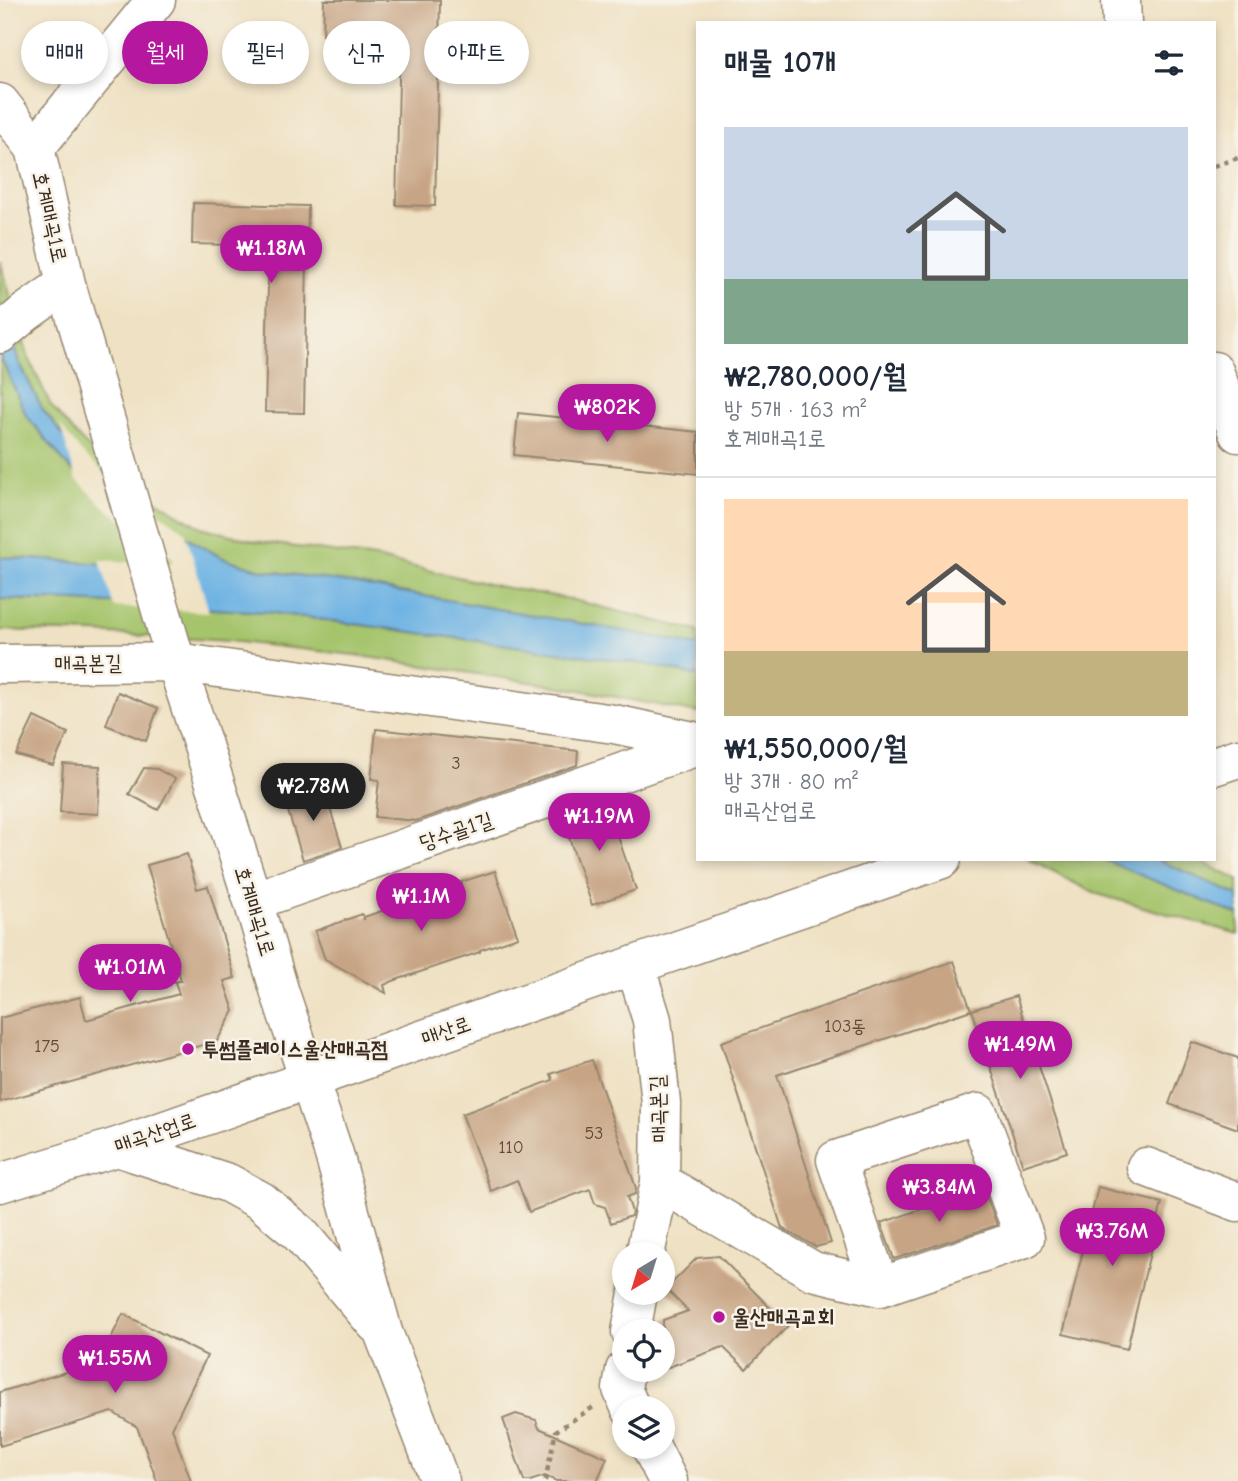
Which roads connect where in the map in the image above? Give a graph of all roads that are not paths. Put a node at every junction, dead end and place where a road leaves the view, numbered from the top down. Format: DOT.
graph roads {
  1 [pos="156,0"];
  2 [pos="1121,0"];
  3 [pos="1122,21"];
  4 [pos="0,103"];
  5 [pos="34,148"];
  6 [pos="66,284"];
  7 [pos="13,324"];
  8 [pos="1216,377"];
  9 [pos="1238,433"];
  10 [pos="176,662"];
  11 [pos="0,664"];
  12 [pos="696,744"];
  13 [pos="696,745"];
  14 [pos="1238,758"];
  15 [pos="1216,764"];
  16 [pos="923,862"];
  17 [pos="253,901"];
  18 [pos="635,965"];
  19 [pos="310,1080"];
  20 [pos="117,1147"];
  21 [pos="1146,1167"];
  22 [pos="660,1182"];
  23 [pos="0,1184"];
  24 [pos="1238,1202"];
  25 [pos="648,1242"];
  26 [pos="880,1287"];
  27 [pos="383,1332"];
  28 [pos="657,1459"];
  29 [pos="440,1481"];
  30 [pos="668,1481"];
  1 -- 5 [label="street, 호계매곡1로"];
  2 -- 3 [label="street"];
  4 -- 5 [label="street"];
  5 -- 6 [label="street, 호계매곡1로"];
  6 -- 7 [label="street"];
  6 -- 10 [label="street, 호계매곡1로"];
  8 -- 9 [label="street"];
  10 -- 11 [label="street, 매곡본길"];
  10 -- 12 [label="street, 매곡본길"];
  10 -- 17 [label="street, 호계매곡1로"];
  13 -- 17 [label="street, 당수골1길"];
  14 -- 15 [label="street"];
  16 -- 18 [label="street, 매산로"];
  17 -- 19 [label="street, 호계매곡1로"];
  18 -- 19 [label="street, 매산로"];
  18 -- 22 [label="street, 매곡본길"];
  19 -- 20 [label="street, 매곡산업로"];
  19 -- 27 [label="street"];
  20 -- 23 [label="street, 매곡산업로"];
  20 -- 27 [label="street"];
  21 -- 24 [label="street"];
  22 -- 25 [label="street, 매곡본길"];
  22 -- 26 [label="street"];
  26 -- 26 [label="street"];
  27 -- 29 [label="street"];
  28 -- 30 [label="street"];
}
